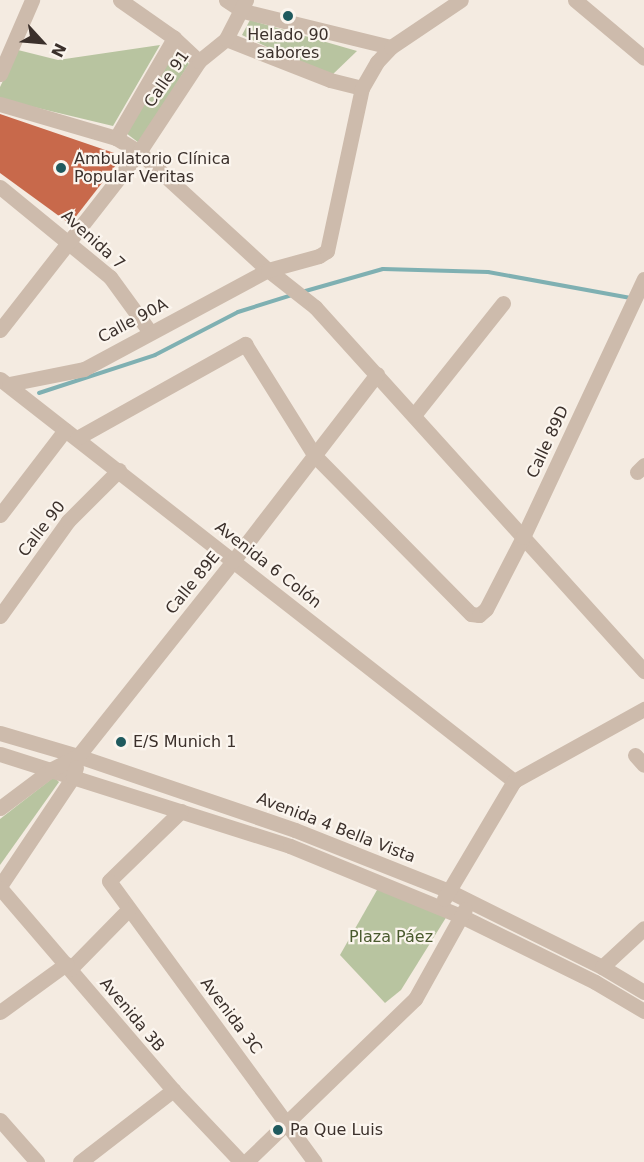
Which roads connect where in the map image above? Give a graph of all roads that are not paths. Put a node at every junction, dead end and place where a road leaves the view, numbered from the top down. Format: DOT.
graph roads {
  1 [pos="33,0"];
  2 [pos="120,0"];
  3 [pos="226,0"];
  4 [pos="461,0"];
  5 [pos="575,0"];
  6 [pos="244,6"];
  7 [pos="174,38"];
  8 [pos="226,39"];
  9 [pos="391,48"];
  10 [pos="644,57"];
  11 [pos="199,61"];
  12 [pos="0,74"];
  13 [pos="362,88"];
  14 [pos="0,104"];
  15 [pos="116,138"];
  16 [pos="139,152"];
  17 [pos="0,187"];
  18 [pos="70,242"];
  19 [pos="274,275"];
  20 [pos="644,279"];
  21 [pos="503,303"];
  22 [pos="0,330"];
  23 [pos="150,332"];
  24 [pos="377,374"];
  25 [pos="4,382"];
  26 [pos="414,415"];
  27 [pos="71,434"];
  28 [pos="315,456"];
  29 [pos="119,470"];
  30 [pos="0,515"];
  31 [pos="523,537"];
  32 [pos="233,561"];
  33 [pos="0,616"];
  34 [pos="644,670"];
  35 [pos="644,709"];
  36 [pos="0,733"];
  37 [pos="0,754"];
  38 [pos="78,756"];
  39 [pos="52,769"];
  40 [pos="73,777"];
  41 [pos="514,781"];
  42 [pos="0,808"];
  43 [pos="181,811"];
  44 [pos="0,887"];
  45 [pos="448,891"];
  46 [pos="469,901"];
  47 [pos="440,907"];
  48 [pos="128,910"];
  49 [pos="461,916"];
  50 [pos="644,928"];
  51 [pos="68,967"];
  52 [pos="602,967"];
  53 [pos="644,992"];
  54 [pos="644,1011"];
  55 [pos="0,1012"];
  56 [pos="173,1090"];
  57 [pos="0,1120"];
  58 [pos="288,1121"];
  59 [pos="37,1162"];
  60 [pos="80,1162"];
  61 [pos="241,1162"];
  62 [pos="246,1162"];
  63 [pos="315,1162"];
  1 -- 12 [label="street"];
  2 -- 7 [label="street"];
  3 -- 6 [label="street"];
  4 -- 9 [label="street"];
  5 -- 10 [label="street"];
  6 -- 8 [label="street, Calle 91"];
  6 -- 9 [label="street"];
  7 -- 11 [label="street"];
  7 -- 15 [label="street"];
  8 -- 11 [label="street, Calle 91"];
  8 -- 13 [label="street"];
  9 -- 13 [label="street"];
  11 -- 16 [label="street, Calle 91"];
  13 -- 19 [label="street, Calle 90A"];
  14 -- 15 [label="street"];
  15 -- 16 [label="street"];
  16 -- 18 [label="street, Calle 91"];
  16 -- 19 [label="street"];
  17 -- 18 [label="street, Avenida 7"];
  18 -- 22 [label="street, Calle 91"];
  18 -- 23 [label="street, Avenida 7"];
  19 -- 23 [label="street, Calle 90A"];
  19 -- 24 [label="street"];
  20 -- 31 [label="street, Calle 89D"];
  21 -- 26 [label="street"];
  23 -- 25 [label="street, Calle 90A"];
  24 -- 26 [label="street"];
  24 -- 28 [label="street, Calle 89E"];
  25 -- 27 [label="street, Avenida 6 Colón"];
  26 -- 31 [label="street"];
  27 -- 28 [label="street"];
  27 -- 29 [label="street, Avenida 6 Colón"];
  27 -- 30 [label="street"];
  28 -- 31 [label="street, Calle 89D"];
  28 -- 32 [label="street, Calle 89E"];
  29 -- 32 [label="street, Avenida 6 Colón"];
  29 -- 33 [label="street, Calle 90"];
  31 -- 34 [label="street"];
  32 -- 38 [label="street, Calle 89E"];
  32 -- 41 [label="street, Avenida 6 Colón"];
  35 -- 41 [label="street"];
  36 -- 38 [label="street, Avenida 4 Bella Vista"];
  37 -- 39 [label="street, Avenida 4 Bella Vista"];
  38 -- 39 [label="street"];
  38 -- 40 [label="street"];
  38 -- 45 [label="street, Avenida 4 Bella Vista"];
  39 -- 40 [label="street, Avenida 4 Bella Vista"];
  39 -- 42 [label="street"];
  40 -- 43 [label="street, Avenida 4 Bella Vista"];
  40 -- 44 [label="street"];
  41 -- 45 [label="street"];
  43 -- 47 [label="street, Avenida 4 Bella Vista"];
  43 -- 48 [label="street, Avenida 3C"];
  44 -- 51 [label="street, Avenida 3B"];
  45 -- 46 [label="street, Avenida 4 Bella Vista"];
  45 -- 47 [label="street"];
  46 -- 49 [label="street"];
  46 -- 52 [label="street, Avenida 4 Bella Vista"];
  47 -- 49 [label="street, Avenida 4 Bella Vista"];
  48 -- 51 [label="street"];
  48 -- 58 [label="street, Avenida 3C"];
  49 -- 54 [label="street, Avenida 4 Bella Vista"];
  49 -- 58 [label="street"];
  50 -- 52 [label="street"];
  51 -- 55 [label="street"];
  51 -- 56 [label="street, Avenida 3B"];
  52 -- 53 [label="street, Avenida 4 Bella Vista"];
  56 -- 60 [label="street"];
  56 -- 61 [label="street, Avenida 3B"];
  57 -- 59 [label="street"];
  58 -- 62 [label="street"];
  58 -- 63 [label="street, Avenida 3C"];
}
